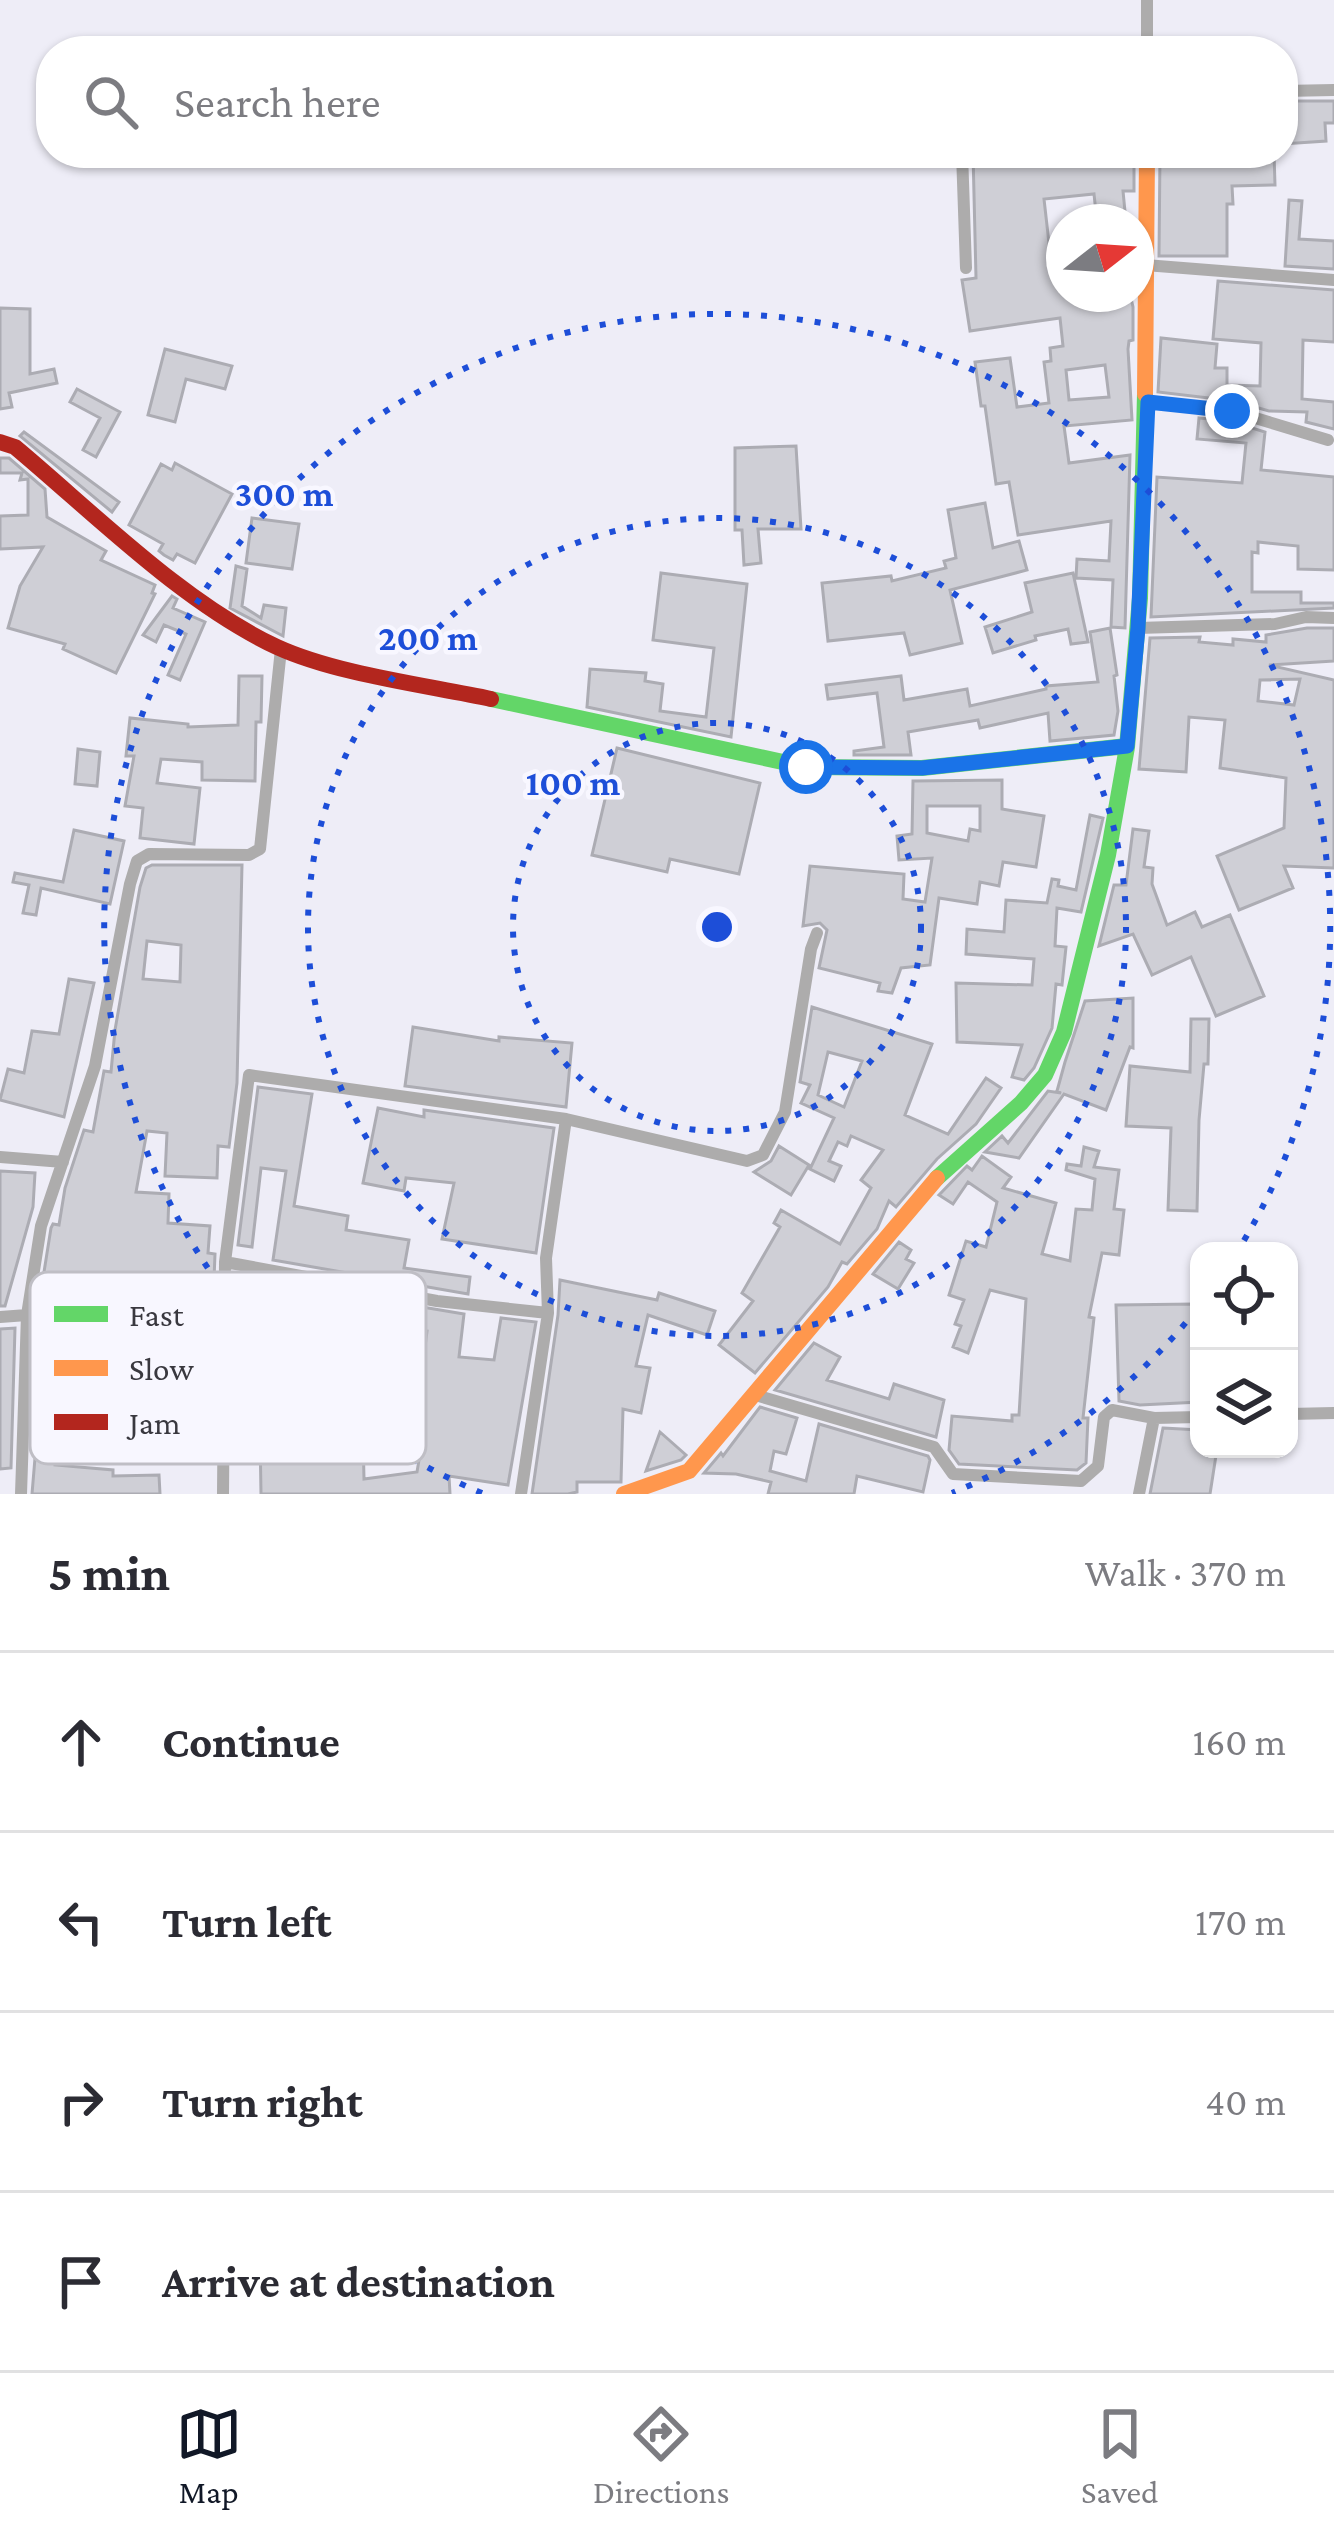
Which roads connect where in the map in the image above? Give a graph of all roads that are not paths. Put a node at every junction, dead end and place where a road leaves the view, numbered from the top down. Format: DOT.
graph roads {
  1 [pos="1148,0"];
  2 [pos="1148,36"];
  3 [pos="1334,90"];
  4 [pos="1298,91"];
  5 [pos="963,168"];
  6 [pos="1147,168"];
  7 [pos="1146,204"];
  8 [pos="1154,266"];
  9 [pos="966,268"];
  10 [pos="1334,280"];
  11 [pos="1146,312"];
  12 [pos="1148,402"];
  13 [pos="1328,440"];
  14 [pos="0,442"];
  15 [pos="1334,618"];
  16 [pos="1138,628"];
  17 [pos="281,649"];
  18 [pos="1127,746"];
  19 [pos="817,933"];
  20 [pos="566,1118"];
  21 [pos="0,1157"];
  22 [pos="63,1162"];
  23 [pos="225,1262"];
  24 [pos="34,1272"];
  25 [pos="225,1272"];
  26 [pos="279,1272"];
  27 [pos="30,1296"];
  28 [pos="426,1299"];
  29 [pos="548,1313"];
  30 [pos="27,1315"];
  31 [pos="0,1317"];
  32 [pos="752,1394"];
  33 [pos="1334,1413"];
  34 [pos="1298,1414"];
  35 [pos="1190,1417"];
  36 [pos="1154,1418"];
  37 [pos="224,1464"];
  38 [pos="21,1494"];
  39 [pos="224,1494"];
  40 [pos="521,1494"];
  41 [pos="624,1494"];
  42 [pos="1139,1494"];
  1 -- 2 [label="street"];
  3 -- 4 [label="street"];
  5 -- 9 [label="street"];
  6 -- 7 [label="street"];
  8 -- 10 [label="street"];
  11 -- 12 [label="street"];
  12 -- 13 [label="street"];
  12 -- 16 [label="street"];
  14 -- 17 [label="street"];
  15 -- 16 [label="street"];
  16 -- 18 [label="street"];
  17 -- 18 [label="street"];
  17 -- 22 [label="street"];
  18 -- 32 [label="street"];
  19 -- 20 [label="street"];
  20 -- 23 [label="street"];
  20 -- 29 [label="street"];
  21 -- 22 [label="street"];
  22 -- 24 [label="street"];
  23 -- 25 [label="street"];
  23 -- 26 [label="street"];
  27 -- 30 [label="street"];
  28 -- 29 [label="street"];
  29 -- 40 [label="street"];
  30 -- 31 [label="street"];
  30 -- 38 [label="street"];
  32 -- 36 [label="street"];
  32 -- 41 [label="street"];
  33 -- 34 [label="street"];
  35 -- 36 [label="street"];
  36 -- 42 [label="street"];
  37 -- 39 [label="street"];
}
